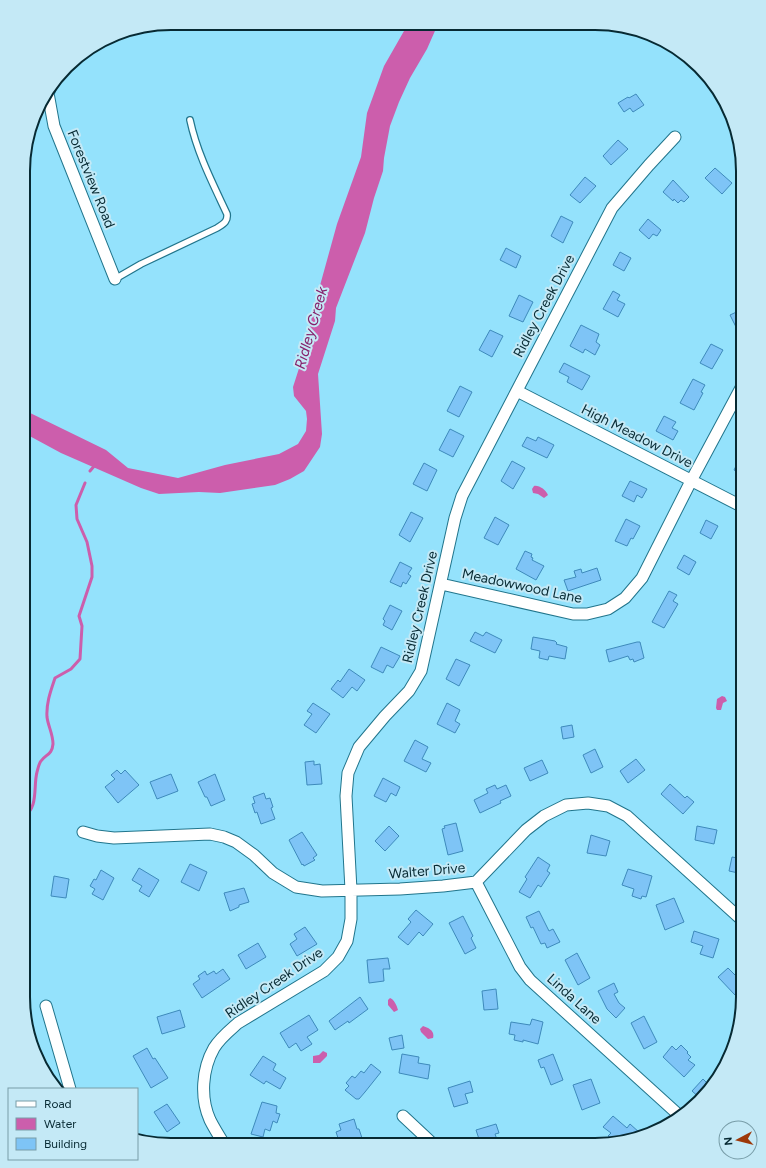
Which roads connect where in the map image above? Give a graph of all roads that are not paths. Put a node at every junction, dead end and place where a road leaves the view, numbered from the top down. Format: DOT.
graph roads {
  1 [pos="50,100"];
  2 [pos="190,120"];
  3 [pos="675,137"];
  4 [pos="114,279"];
  5 [pos="517,391"];
  6 [pos="736,397"];
  7 [pos="691,481"];
  8 [pos="736,504"];
  9 [pos="442,584"];
  10 [pos="83,832"];
  11 [pos="476,882"];
  12 [pos="351,890"];
  13 [pos="736,915"];
  14 [pos="46,1006"];
  15 [pos="70,1088"];
  16 [pos="676,1112"];
  17 [pos="403,1116"];
  18 [pos="220,1138"];
  19 [pos="427,1138"];
  1 -- 4 [label="street, Forestview Road"];
  2 -- 4 [label="lane"];
  3 -- 5 [label="street, Ridley Creek Drive"];
  5 -- 7 [label="street, High Meadow Drive"];
  5 -- 9 [label="street, Ridley Creek Drive"];
  6 -- 7 [label="street, Meadowwood Lane"];
  7 -- 8 [label="street, High Meadow Drive"];
  7 -- 9 [label="street, Meadowwood Lane"];
  9 -- 12 [label="street, Ridley Creek Drive"];
  10 -- 12 [label="street, Walter Drive"];
  11 -- 12 [label="street, Walter Drive"];
  11 -- 13 [label="street, Walter Drive"];
  11 -- 16 [label="street, Linda Lane"];
  12 -- 18 [label="street, Ridley Creek Drive"];
  14 -- 15 [label="street"];
  17 -- 19 [label="street"];
}
